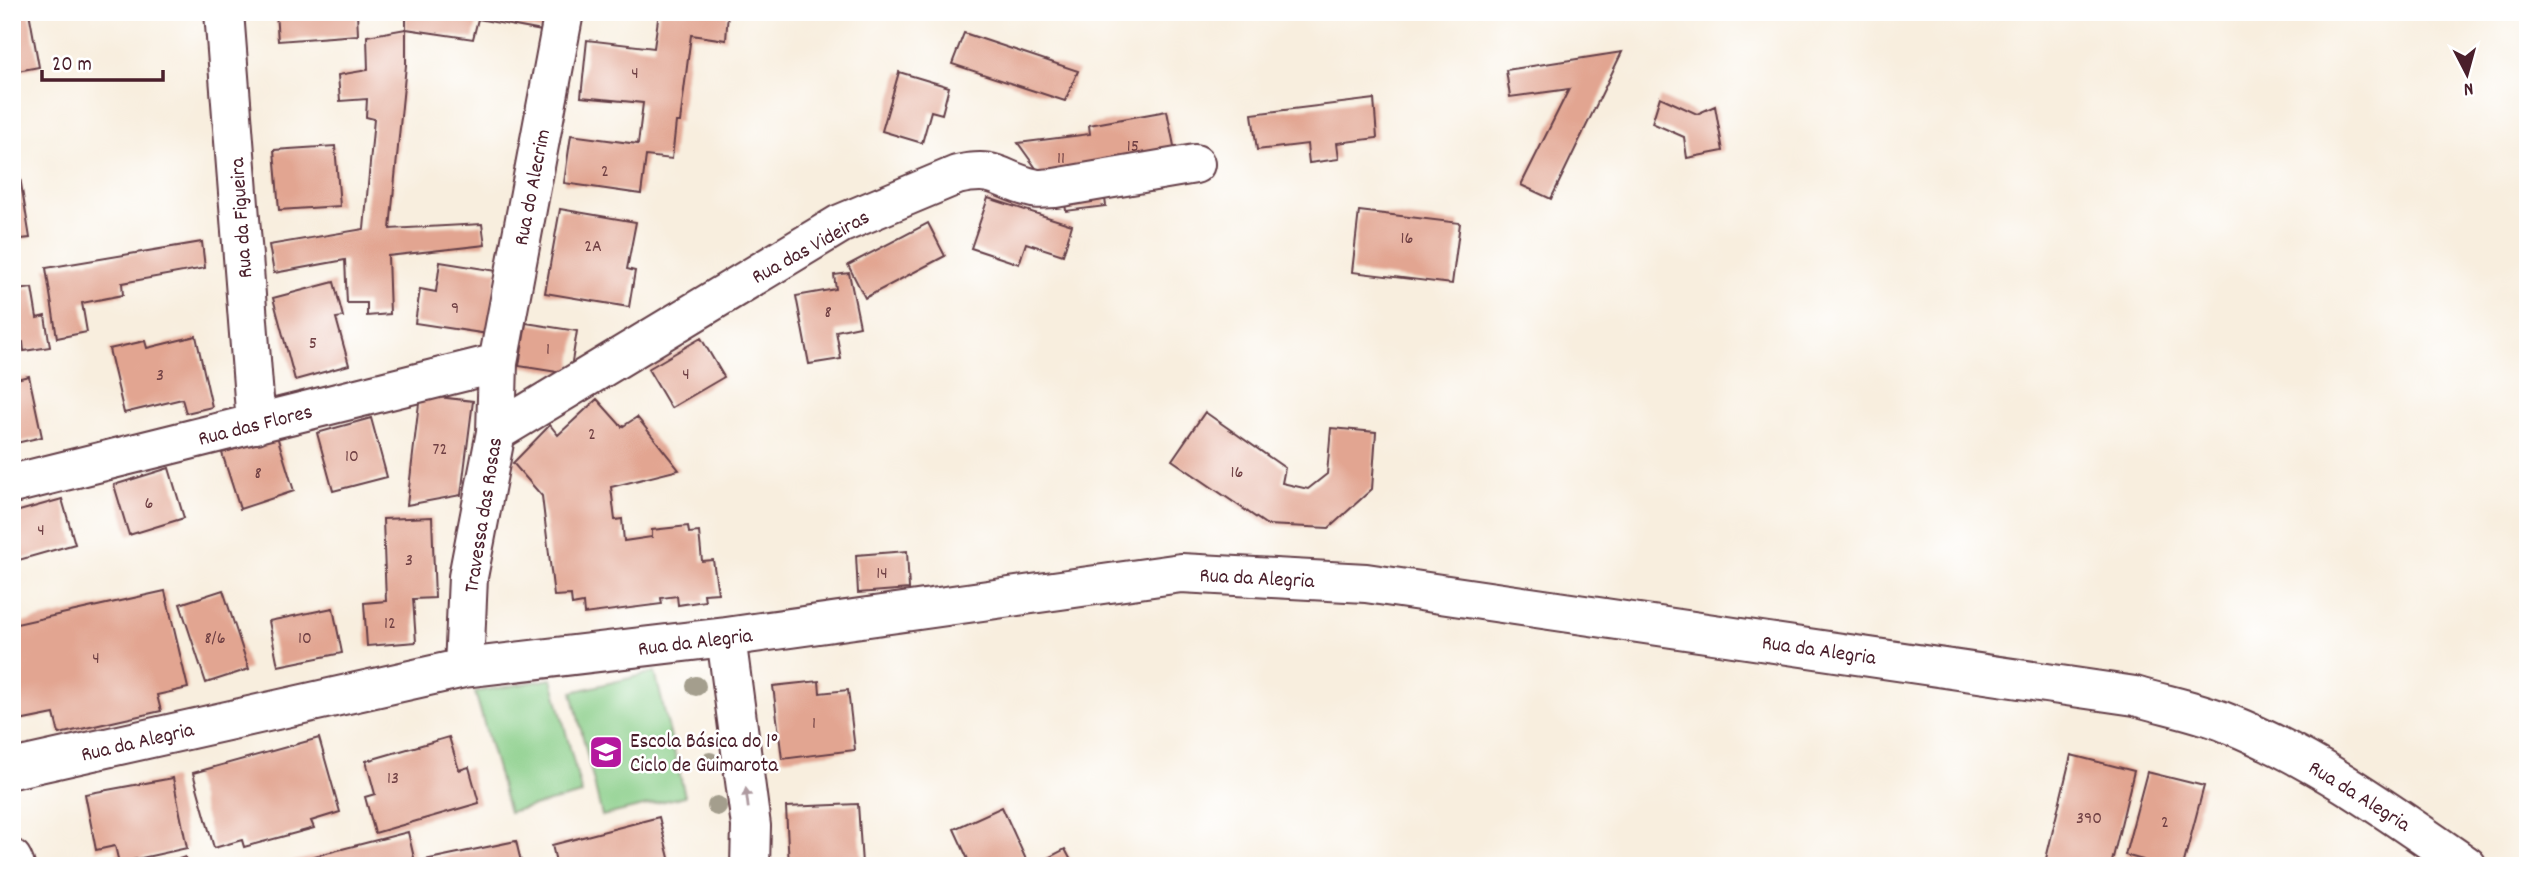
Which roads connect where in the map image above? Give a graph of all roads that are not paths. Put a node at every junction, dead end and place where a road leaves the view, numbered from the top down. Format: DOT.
graph roads {
  1 [pos="224,12"];
  2 [pos="564,12"];
  3 [pos="1195,164"];
  4 [pos="498,363"];
  5 [pos="256,424"];
  6 [pos="496,432"];
  7 [pos="12,484"];
  8 [pos="726,638"];
  9 [pos="464,668"];
  10 [pos="12,769"];
  11 [pos="12,859"];
  12 [pos="15,866"];
  13 [pos="750,866"];
  14 [pos="2467,866"];
  1 -- 5 [label="street, Rua da Figueira"];
  2 -- 4 [label="street, Rua do Alecrim"];
  3 -- 6 [label="street, Rua das Videiras"];
  4 -- 5 [label="street, Rua das Flores"];
  4 -- 6 [label="street, Travessa das Rosas"];
  5 -- 7 [label="street, Rua das Flores"];
  6 -- 9 [label="street, Travessa das Rosas"];
  8 -- 9 [label="street, Rua da Alegria"];
  13 -- 8 [label="street, one-way"];
  8 -- 14 [label="street, Rua da Alegria"];
  9 -- 10 [label="street, Rua da Alegria"];
  11 -- 12 [label="street"];
}
